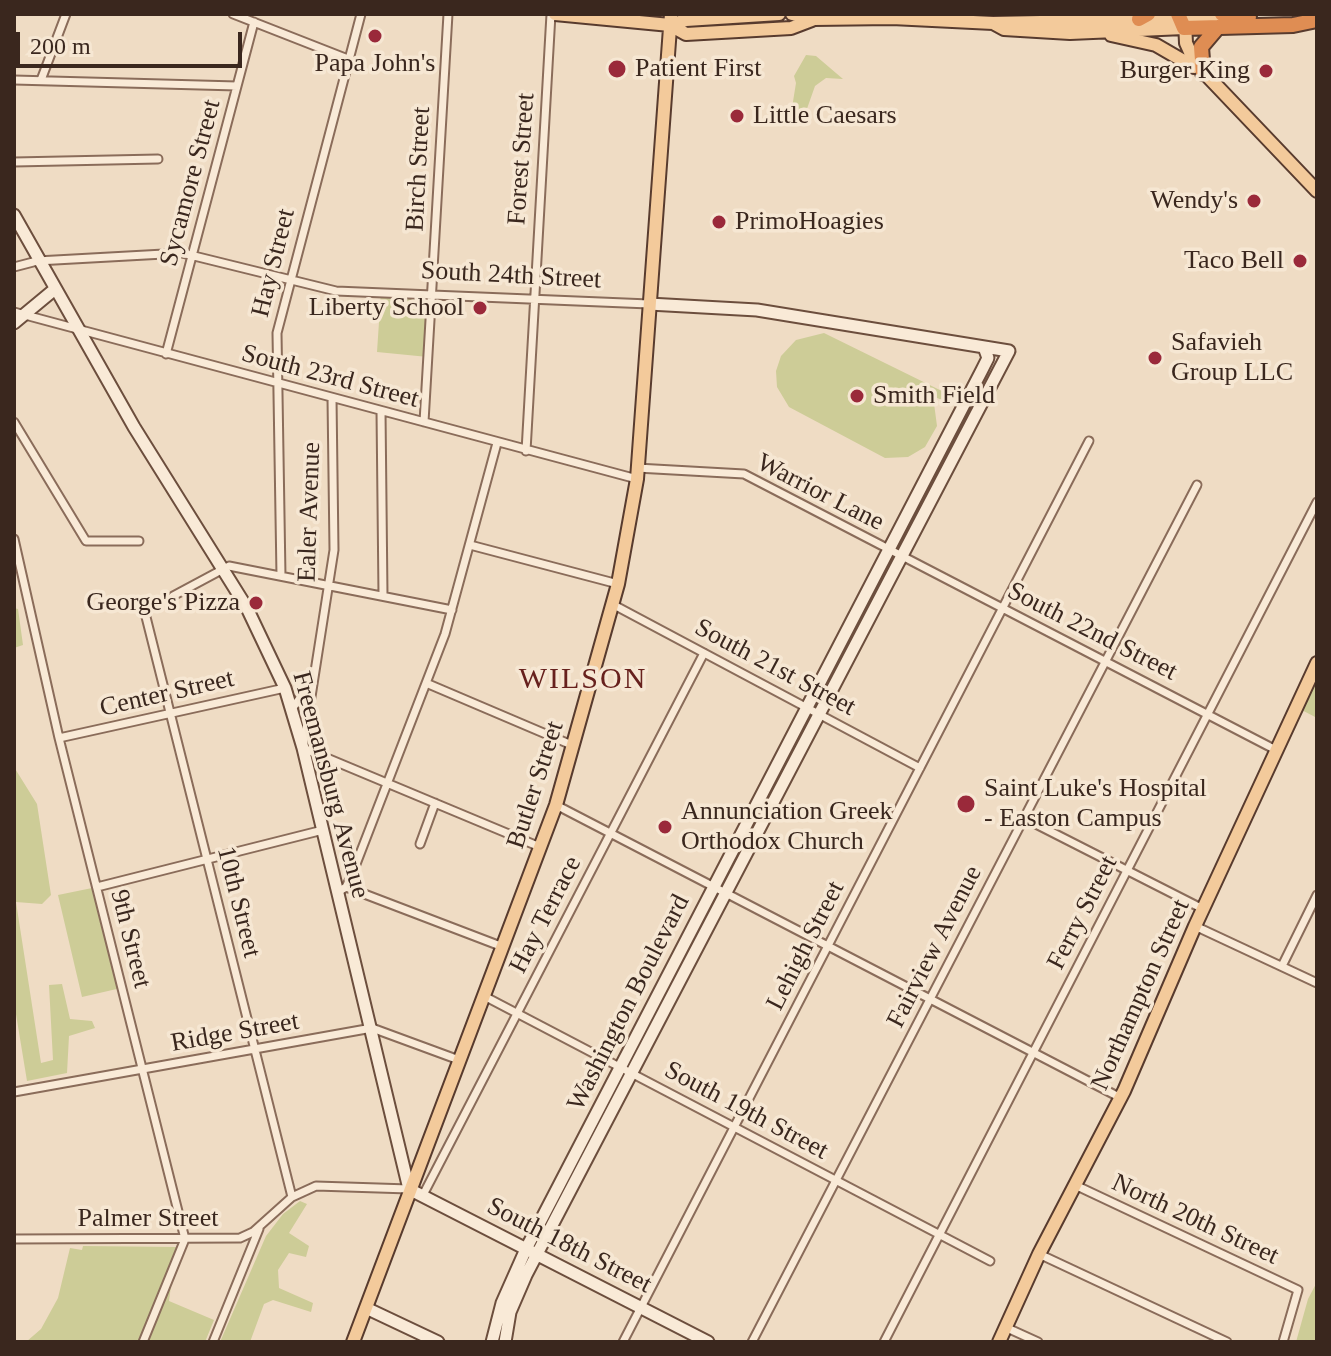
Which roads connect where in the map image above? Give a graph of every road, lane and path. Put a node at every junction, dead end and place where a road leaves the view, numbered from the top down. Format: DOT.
graph roads {
  1 [pos="66,14"];
  2 [pos="233,14"];
  3 [pos="361,14"];
  4 [pos="448,14"];
  5 [pos="553,14"];
  6 [pos="779,14"];
  7 [pos="792,14"];
  8 [pos="1144,17"];
  9 [pos="814,19"];
  10 [pos="1182,19"];
  11 [pos="1224,19"];
  12 [pos="671,20"];
  13 [pos="1316,20"];
  14 [pos="254,22"];
  15 [pos="993,23"];
  16 [pos="1096,33"];
  17 [pos="348,59"];
  18 [pos="1203,73"];
  19 [pos="14,80"];
  20 [pos="41,80"];
  21 [pos="237,86"];
  22 [pos="158,159"];
  23 [pos="14,162"];
  24 [pos="1315,191"];
  25 [pos="14,215"];
  26 [pos="193,254"];
  27 [pos="37,261"];
  28 [pos="14,267"];
  29 [pos="290,279"];
  30 [pos="55,289"];
  31 [pos="432,294"];
  32 [pos="533,298"];
  33 [pos="649,304"];
  34 [pos="17,317"];
  35 [pos="80,330"];
  36 [pos="984,347"];
  37 [pos="1009,351"];
  38 [pos="166,354"];
  39 [pos="278,383"];
  40 [pos="332,398"];
  41 [pos="381,411"];
  42 [pos="14,422"];
  43 [pos="424,422"];
  44 [pos="1089,441"];
  45 [pos="497,443"];
  46 [pos="526,451"];
  47 [pos="637,474"];
  48 [pos="1197,485"];
  49 [pos="1317,502"];
  50 [pos="14,539"];
  51 [pos="139,541"];
  52 [pos="470,545"];
  53 [pos="889,550"];
  54 [pos="902,556"];
  55 [pos="221,567"];
  56 [pos="281,576"];
  57 [pos="618,584"];
  58 [pos="328,586"];
  59 [pos="383,595"];
  60 [pos="173,596"];
  61 [pos="612,604"];
  62 [pos="1002,608"];
  63 [pos="452,610"];
  64 [pos="146,617"];
  65 [pos="704,653"];
  66 [pos="1105,661"];
  67 [pos="1317,663"];
  68 [pos="313,674"];
  69 [pos="426,683"];
  70 [pos="285,688"];
  71 [pos="807,708"];
  72 [pos="292,709"];
  73 [pos="170,714"];
  74 [pos="820,715"];
  75 [pos="1208,715"];
  76 [pos="59,738"];
  77 [pos="574,746"];
  78 [pos="303,748"];
  79 [pos="1276,750"];
  80 [pos="920,768"];
  81 [pos="387,782"];
  82 [pos="435,803"];
  83 [pos="556,805"];
  84 [pos="1024,818"];
  85 [pos="323,830"];
  86 [pos="611,833"];
  87 [pos="420,844"];
  88 [pos="541,847"];
  89 [pos="207,860"];
  90 [pos="1127,871"];
  91 [pos="97,887"];
  92 [pos="714,887"];
  93 [pos="342,889"];
  94 [pos="727,893"];
  95 [pos="1317,895"];
  96 [pos="1203,909"];
  97 [pos="1195,926"];
  98 [pos="828,946"];
  99 [pos="503,947"];
  100 [pos="1282,966"];
  101 [pos="1317,983"];
  102 [pos="484,996"];
  103 [pos="930,999"];
  104 [pos="517,1013"];
  105 [pos="372,1028"];
  106 [pos="254,1051"];
  107 [pos="1034,1053"];
  108 [pos="459,1060"];
  109 [pos="620,1067"];
  110 [pos="143,1070"];
  111 [pos="632,1074"];
  112 [pos="14,1092"];
  113 [pos="1121,1098"];
  114 [pos="734,1127"];
  115 [pos="836,1180"];
  116 [pos="1075,1185"];
  117 [pos="409,1189"];
  118 [pos="423,1195"];
  119 [pos="292,1197"];
  120 [pos="260,1225"];
  121 [pos="940,1235"];
  122 [pos="14,1239"];
  123 [pos="185,1239"];
  124 [pos="526,1249"];
  125 [pos="538,1254"];
  126 [pos="1039,1254"];
  127 [pos="990,1261"];
  128 [pos="366,1308"];
  129 [pos="641,1308"];
  130 [pos="1005,1327"];
  131 [pos="143,1342"];
  132 [pos="213,1342"];
  133 [pos="353,1342"];
  134 [pos="438,1342"];
  135 [pos="492,1342"];
  136 [pos="505,1342"];
  137 [pos="623,1342"];
  138 [pos="708,1342"];
  139 [pos="752,1342"];
  140 [pos="884,1342"];
  141 [pos="999,1342"];
  142 [pos="1038,1342"];
  143 [pos="1227,1342"];
  144 [pos="1283,1342"];
  1 -- 20 [label="street"];
  2 -- 14 [label="street"];
  3 -- 17 [label="street, Hay Street"];
  4 -- 31 [label="street, Birch Street"];
  5 -- 12 [label="main road"];
  5 -- 32 [label="street, Forest Street"];
  6 -- 12 [label="main road"];
  7 -- 9 [label="main road"];
  8 -- 10 [label="main road"];
  8 -- 15 [label="main road"];
  9 -- 12 [label="main road"];
  9 -- 15 [label="main road"];
  10 -- 11 [label="highway"];
  10 -- 16 [label="main road"];
  10 -- 18 [label="main road"];
  11 -- 13 [label="highway"];
  11 -- 18 [label="highway"];
  12 -- 33 [label="main road, Butler Street"];
  14 -- 17 [label="street"];
  14 -- 21 [label="street, Sycamore Street"];
  15 -- 16 [label="main road"];
  16 -- 18 [label="main road"];
  17 -- 29 [label="street, Hay Street"];
  18 -- 24 [label="main road"];
  19 -- 20 [label="street"];
  20 -- 21 [label="street"];
  21 -- 26 [label="street, Sycamore Street"];
  22 -- 23 [label="street"];
  25 -- 27 [label="street, Freemansburg Avenue"];
  26 -- 27 [label="street, South 24th Street"];
  26 -- 29 [label="street, South 24th Street"];
  26 -- 38 [label="street, Sycamore Street"];
  27 -- 28 [label="street, South 24th Street"];
  27 -- 30 [label="street, Freemansburg Avenue"];
  29 -- 31 [label="street, South 24th Street"];
  29 -- 39 [label="street, Hay Street"];
  30 -- 34 [label="street"];
  30 -- 35 [label="street, Freemansburg Avenue"];
  31 -- 32 [label="street, South 24th Street"];
  31 -- 43 [label="street, Birch Street"];
  32 -- 33 [label="street, South 24th Street"];
  32 -- 46 [label="street, Forest Street"];
  33 -- 36 [label="street, South 24th Street"];
  33 -- 47 [label="main road, Butler Street"];
  34 -- 35 [label="street, South 23rd Street"];
  35 -- 38 [label="street, South 23rd Street"];
  35 -- 55 [label="street, Freemansburg Avenue"];
  36 -- 37 [label="street, South 24th Street"];
  36 -- 53 [label="street, Washington Boulevard"];
  37 -- 54 [label="street, Washington Boulevard"];
  38 -- 39 [label="street, South 23rd Street"];
  39 -- 40 [label="street, South 23rd Street"];
  39 -- 56 [label="street, Hay Street"];
  40 -- 41 [label="street, South 23rd Street"];
  40 -- 58 [label="street, Ealer Avenue"];
  41 -- 43 [label="street, South 23rd Street"];
  41 -- 59 [label="street"];
  42 -- 51 [label="street"];
  43 -- 45 [label="street, South 23rd Street"];
  44 -- 62 [label="street, Lehigh Street"];
  45 -- 46 [label="street, South 23rd Street"];
  45 -- 52 [label="street"];
  46 -- 47 [label="street, South 23rd Street"];
  47 -- 53 [label="street, Warrior Lane"];
  47 -- 57 [label="main road, Butler Street"];
  48 -- 66 [label="street, Fairview Avenue"];
  49 -- 75 [label="street, Ferry Street"];
  50 -- 76 [label="street, 9th Street"];
  52 -- 57 [label="street"];
  52 -- 63 [label="street"];
  53 -- 54 [label="street, South 22nd Street"];
  53 -- 71 [label="street, Washington Boulevard"];
  54 -- 62 [label="street, South 22nd Street"];
  54 -- 74 [label="street, Washington Boulevard"];
  55 -- 56 [label="street"];
  55 -- 60 [label="street"];
  55 -- 70 [label="street, Freemansburg Avenue"];
  56 -- 58 [label="street"];
  57 -- 61 [label="main road, Butler Street"];
  58 -- 59 [label="street"];
  58 -- 68 [label="street, Ealer Avenue"];
  59 -- 63 [label="street"];
  61 -- 65 [label="street, South 21st Street"];
  61 -- 77 [label="main road, Butler Street"];
  62 -- 66 [label="street, South 22nd Street"];
  62 -- 80 [label="street, Lehigh Street"];
  63 -- 69 [label="street"];
  64 -- 73 [label="street, 10th Street"];
  65 -- 71 [label="street, South 21st Street"];
  65 -- 86 [label="street, Hay Terrace"];
  66 -- 75 [label="street, South 22nd Street"];
  66 -- 84 [label="street, Fairview Avenue"];
  67 -- 79 [label="main road, Northampton Street"];
  68 -- 72 [label="street, Ealer Avenue"];
  68 -- 78 [label="street, Ealer Avenue"];
  69 -- 77 [label="street"];
  69 -- 81 [label="street"];
  70 -- 72 [label="street, Freemansburg Avenue"];
  70 -- 73 [label="street, Center Street"];
  71 -- 74 [label="street, South 21st Street"];
  71 -- 92 [label="street, Washington Boulevard"];
  72 -- 78 [label="street, Freemansburg Avenue"];
  73 -- 76 [label="street, Center Street"];
  73 -- 89 [label="street, 10th Street"];
  74 -- 80 [label="street, South 21st Street"];
  74 -- 94 [label="street, Washington Boulevard"];
  75 -- 79 [label="street, South 22nd Street"];
  75 -- 90 [label="street, Ferry Street"];
  76 -- 91 [label="street, 9th Street"];
  77 -- 83 [label="main road, Butler Street"];
  78 -- 81 [label="street"];
  78 -- 85 [label="street, Freemansburg Avenue"];
  79 -- 96 [label="main road, Northampton Street"];
  80 -- 98 [label="street, Lehigh Street"];
  81 -- 82 [label="street"];
  81 -- 93 [label="street"];
  82 -- 87 [label="street"];
  82 -- 88 [label="street"];
  83 -- 86 [label="street"];
  83 -- 88 [label="main road, Butler Street"];
  84 -- 90 [label="street"];
  84 -- 103 [label="street, Fairview Avenue"];
  85 -- 89 [label="street"];
  85 -- 93 [label="street, Freemansburg Avenue"];
  86 -- 92 [label="street"];
  86 -- 104 [label="street, Hay Terrace"];
  88 -- 99 [label="main road, Butler Street"];
  89 -- 91 [label="street"];
  89 -- 106 [label="street, 10th Street"];
  90 -- 96 [label="street"];
  90 -- 107 [label="street, Ferry Street"];
  91 -- 110 [label="street, 9th Street"];
  92 -- 94 [label="street"];
  92 -- 109 [label="street, Washington Boulevard"];
  93 -- 99 [label="street"];
  93 -- 105 [label="street, Freemansburg Avenue"];
  94 -- 98 [label="street"];
  94 -- 111 [label="street, Washington Boulevard"];
  95 -- 100 [label="street"];
  96 -- 97 [label="main road, Northampton Street"];
  97 -- 100 [label="street"];
  97 -- 113 [label="main road, Northampton Street"];
  98 -- 103 [label="street"];
  98 -- 114 [label="street, Lehigh Street"];
  99 -- 102 [label="main road, Butler Street"];
  100 -- 101 [label="street"];
  102 -- 104 [label="street, South 19th Street"];
  102 -- 108 [label="main road, Butler Street"];
  103 -- 107 [label="street"];
  103 -- 115 [label="street, Fairview Avenue"];
  104 -- 109 [label="street, South 19th Street"];
  104 -- 118 [label="street, Hay Terrace"];
  105 -- 106 [label="street, Ridge Street"];
  105 -- 108 [label="street"];
  105 -- 117 [label="street, Freemansburg Avenue"];
  106 -- 110 [label="street, Ridge Street"];
  106 -- 119 [label="street, 10th Street"];
  107 -- 113 [label="street"];
  107 -- 121 [label="street, Ferry Street"];
  108 -- 117 [label="main road, Butler Street"];
  109 -- 111 [label="street, South 19th Street"];
  109 -- 124 [label="street, Washington Boulevard"];
  110 -- 112 [label="street, Ridge Street"];
  110 -- 123 [label="street, 9th Street"];
  111 -- 114 [label="street, South 19th Street"];
  111 -- 125 [label="street, Washington Boulevard"];
  113 -- 116 [label="main road, Northampton Street"];
  114 -- 115 [label="street, South 19th Street"];
  114 -- 129 [label="street, Lehigh Street"];
  115 -- 121 [label="street, South 19th Street"];
  115 -- 139 [label="street, Fairview Avenue"];
  116 -- 126 [label="main road, Northampton Street"];
  116 -- 144 [label="street, North 20th Street"];
  117 -- 118 [label="street, South 18th Street"];
  117 -- 119 [label="street, Palmer Street"];
  117 -- 128 [label="main road, Butler Street"];
  118 -- 124 [label="street, South 18th Street"];
  119 -- 120 [label="street, Palmer Street"];
  120 -- 123 [label="street, Palmer Street"];
  120 -- 132 [label="street"];
  121 -- 127 [label="street, South 19th Street"];
  121 -- 140 [label="street, Ferry Street"];
  122 -- 123 [label="street, Palmer Street"];
  123 -- 131 [label="street"];
  124 -- 125 [label="street, South 18th Street"];
  124 -- 135 [label="street, Washington Boulevard"];
  125 -- 129 [label="street, South 18th Street"];
  125 -- 136 [label="street, Washington Boulevard"];
  126 -- 130 [label="main road, Northampton Street"];
  126 -- 143 [label="street"];
  128 -- 133 [label="main road, Butler Street"];
  128 -- 134 [label="street"];
  129 -- 137 [label="street, Lehigh Street"];
  129 -- 138 [label="street, South 18th Street"];
  130 -- 141 [label="main road, Northampton Street"];
  130 -- 142 [label="street"];
}
